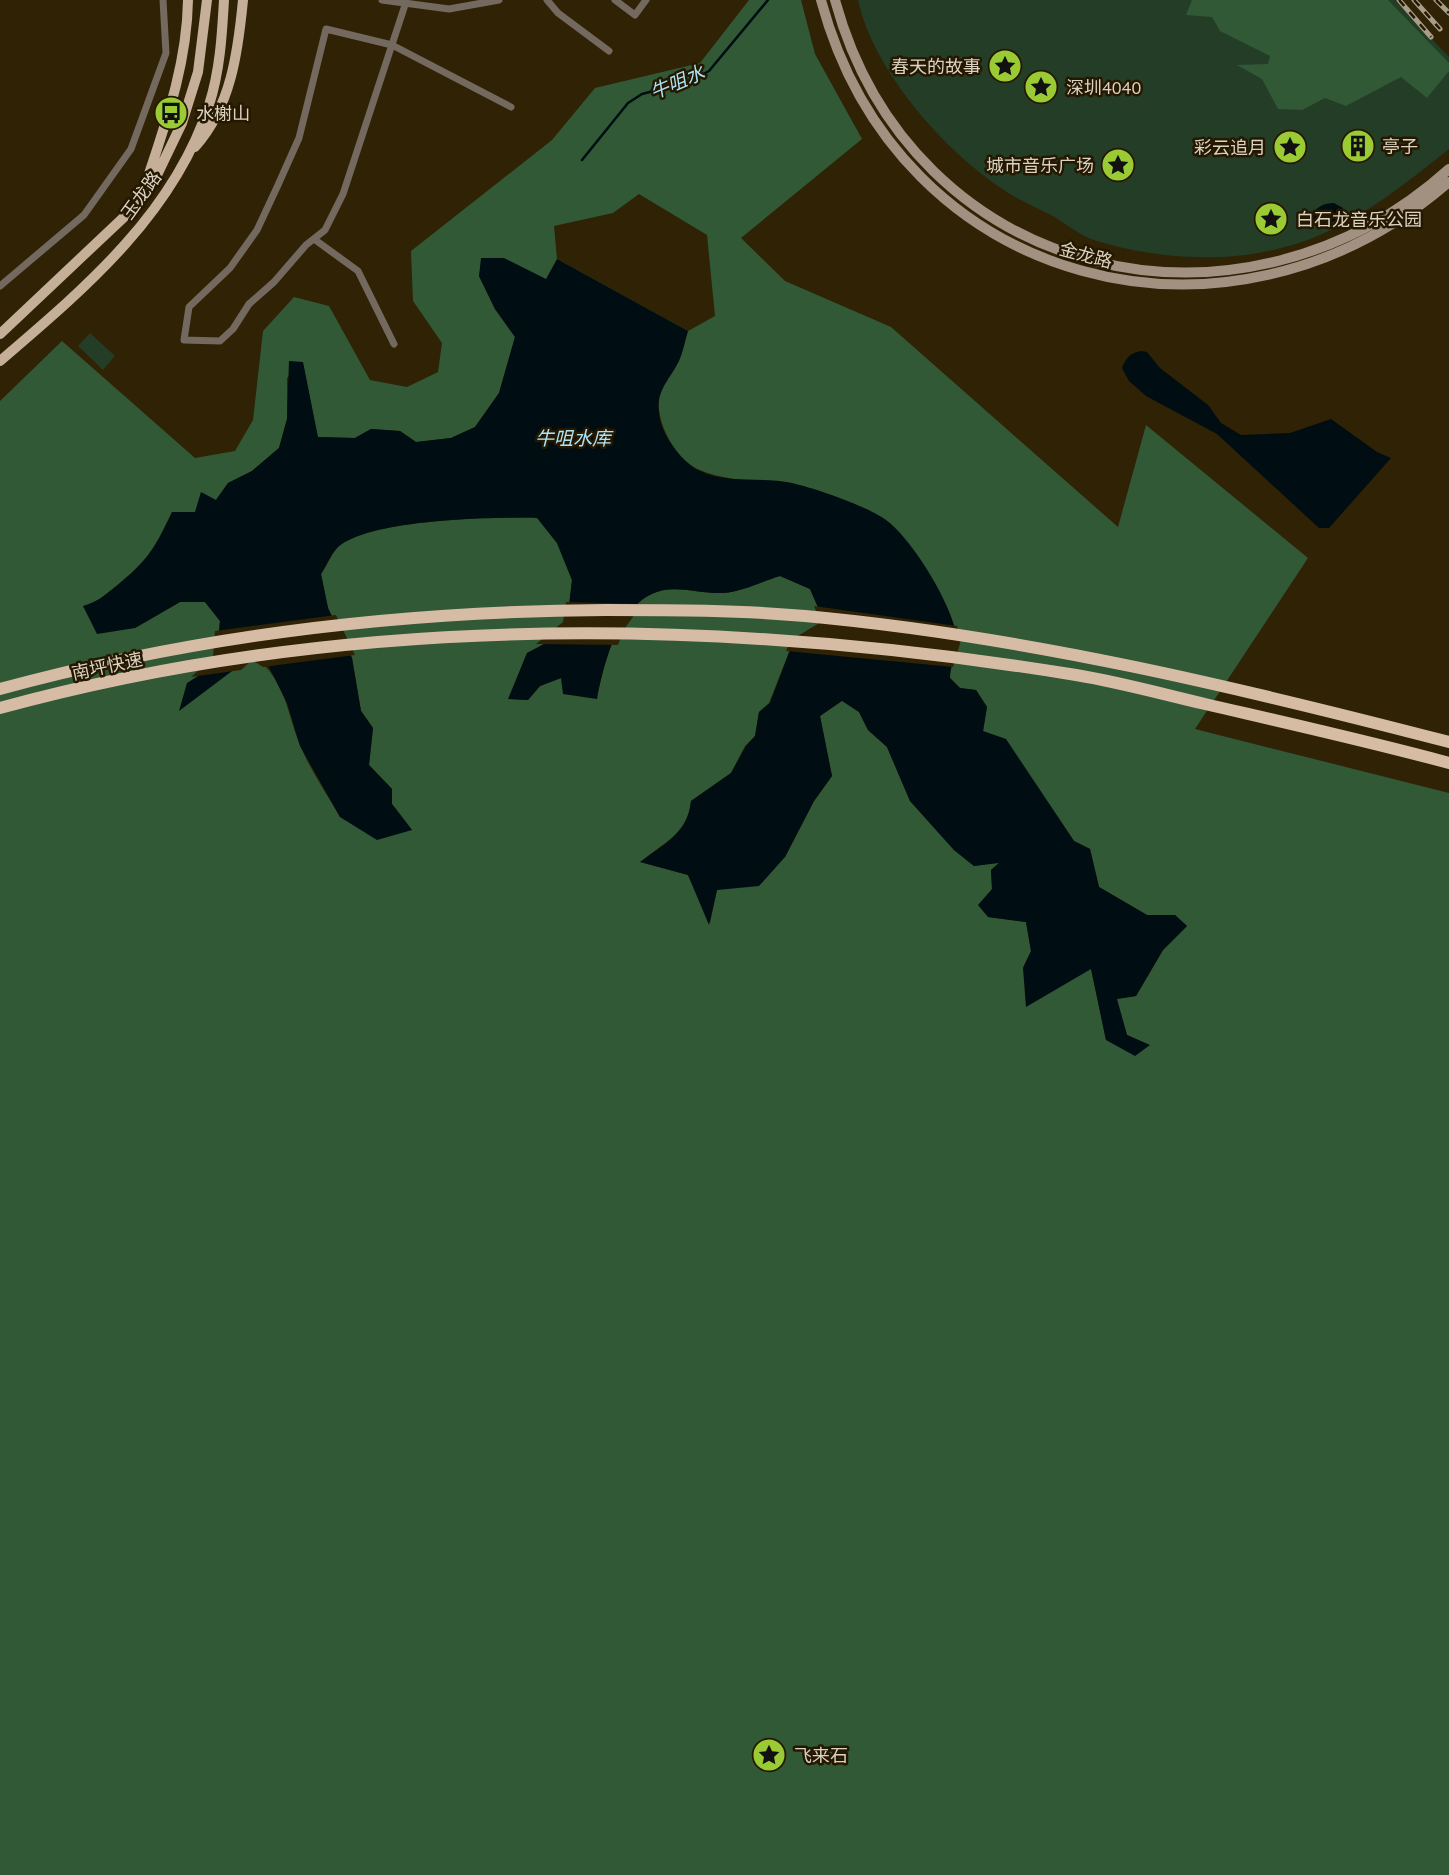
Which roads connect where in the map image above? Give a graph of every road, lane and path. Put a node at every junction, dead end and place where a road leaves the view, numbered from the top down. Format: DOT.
graph roads {
  1 [pos="163,0"];
  2 [pos="188,0"];
  3 [pos="207,0"];
  4 [pos="225,0"];
  5 [pos="243,0"];
  6 [pos="382,0"];
  7 [pos="499,0"];
  8 [pos="547,0"];
  9 [pos="615,0"];
  10 [pos="646,0"];
  11 [pos="821,0"];
  12 [pos="835,0"];
  13 [pos="405,5"];
  14 [pos="392,44"];
  15 [pos="609,51"];
  16 [pos="511,107"];
  17 [pos="188,155"];
  18 [pos="1449,169"];
  19 [pos="1449,182"];
  20 [pos="140,202"];
  21 [pos="314,239"];
  22 [pos="0,286"];
  23 [pos="0,334"];
  24 [pos="394,344"];
  25 [pos="0,361"];
  26 [pos="0,686"];
  27 [pos="49,696"];
  28 [pos="0,708"];
  29 [pos="0,715"];
  30 [pos="1449,742"];
  31 [pos="1449,763"];
  1 -- 22 [label="street"];
  2 -- 20 [label="main road"];
  3 -- 20 [label="main road, 玉龙路"];
  4 -- 17 [label="main road, 玉龙路"];
  5 -- 17 [label="main road"];
  6 -- 13 [label="street"];
  7 -- 13 [label="street"];
  8 -- 15 [label="street"];
  9 -- 10 [label="street"];
  11 -- 19 [label="main road, 金龙路"];
  12 -- 18 [label="main road, 金龙路"];
  13 -- 14 [label="street"];
  14 -- 16 [label="street"];
  14 -- 21 [label="street"];
  14 -- 21 [label="street"];
  17 -- 25 [label="main road, 玉龙路"];
  20 -- 23 [label="main road, 玉龙路"];
  21 -- 24 [label="street"];
  26 -- 30 [label="highway, 南坪快速"];
  27 -- 28 [label="highway"];
  27 -- 29 [label="highway"];
  27 -- 31 [label="highway, 南坪快速"];
}
